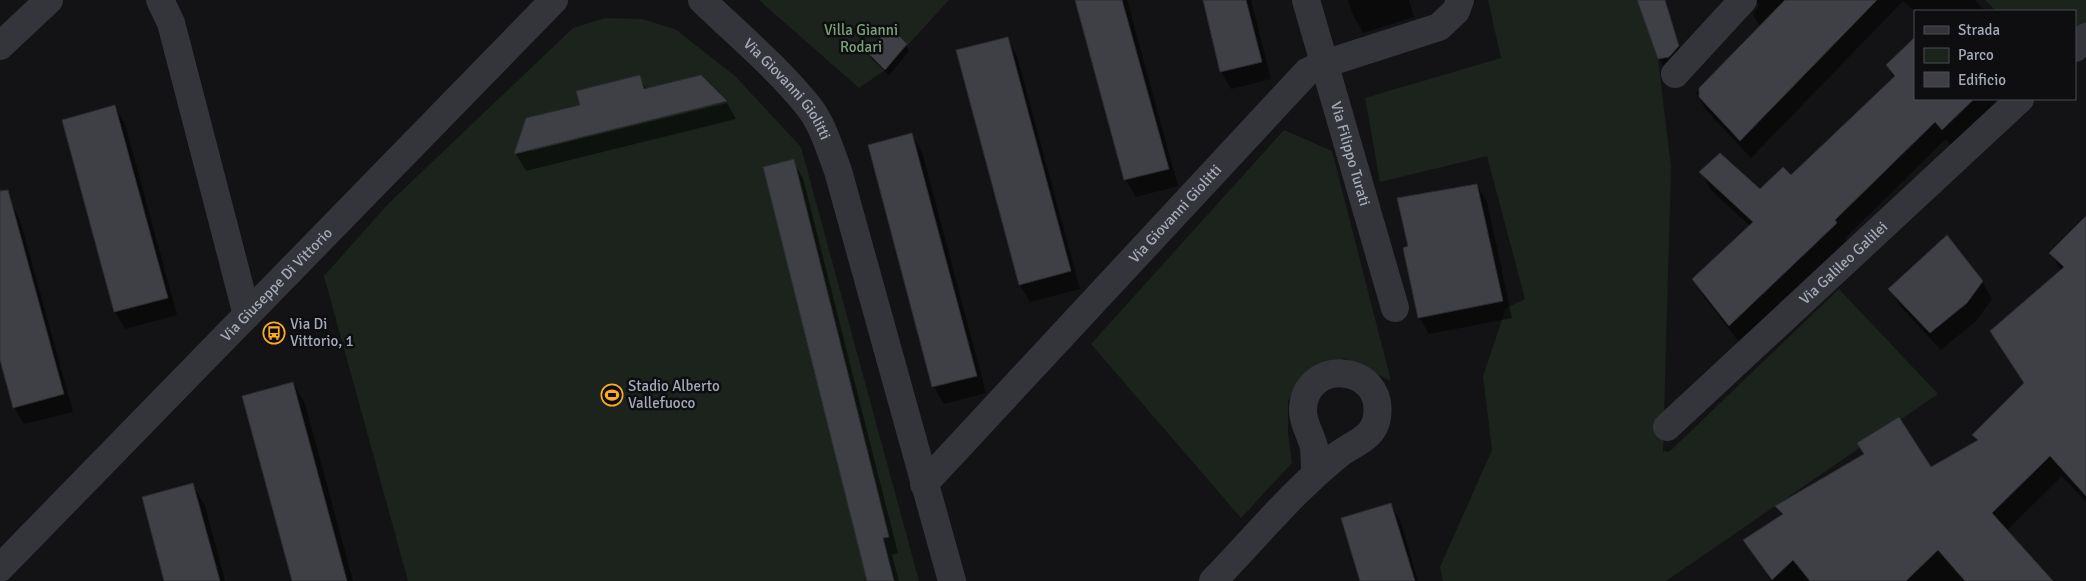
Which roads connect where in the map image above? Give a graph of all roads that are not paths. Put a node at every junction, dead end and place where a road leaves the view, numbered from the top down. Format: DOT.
graph roads {
  1 [pos="49,0"];
  2 [pos="160,0"];
  3 [pos="554,0"];
  4 [pos="702,0"];
  5 [pos="1306,0"];
  6 [pos="1460,0"];
  7 [pos="1743,0"];
  8 [pos="2086,37"];
  9 [pos="0,46"];
  10 [pos="2076,47"];
  11 [pos="1324,64"];
  12 [pos="1674,74"];
  13 [pos="2019,100"];
  14 [pos="1395,308"];
  15 [pos="247,315"];
  16 [pos="1667,427"];
  17 [pos="1316,473"];
  18 [pos="924,484"];
  19 [pos="0,568"];
  20 [pos="952,581"];
  21 [pos="1213,581"];
  1 -- 9 [label="street"];
  2 -- 15 [label="street"];
  3 -- 15 [label="street, Via Giuseppe Di Vittorio"];
  4 -- 18 [label="street, Via Giovanni Giolitti"];
  5 -- 11 [label="street, Via Filippo Turati"];
  6 -- 11 [label="street, Via Giovanni Giolitti"];
  7 -- 12 [label="street"];
  8 -- 10 [label="street"];
  11 -- 14 [label="street, Via Filippo Turati"];
  11 -- 18 [label="street, Via Giovanni Giolitti"];
  13 -- 16 [label="street, Via Galileo Galilei"];
  15 -- 19 [label="street, Via Giuseppe Di Vittorio"];
  17 -- 21 [label="street"];
  18 -- 20 [label="street, Via Giovanni Giolitti"];
}
